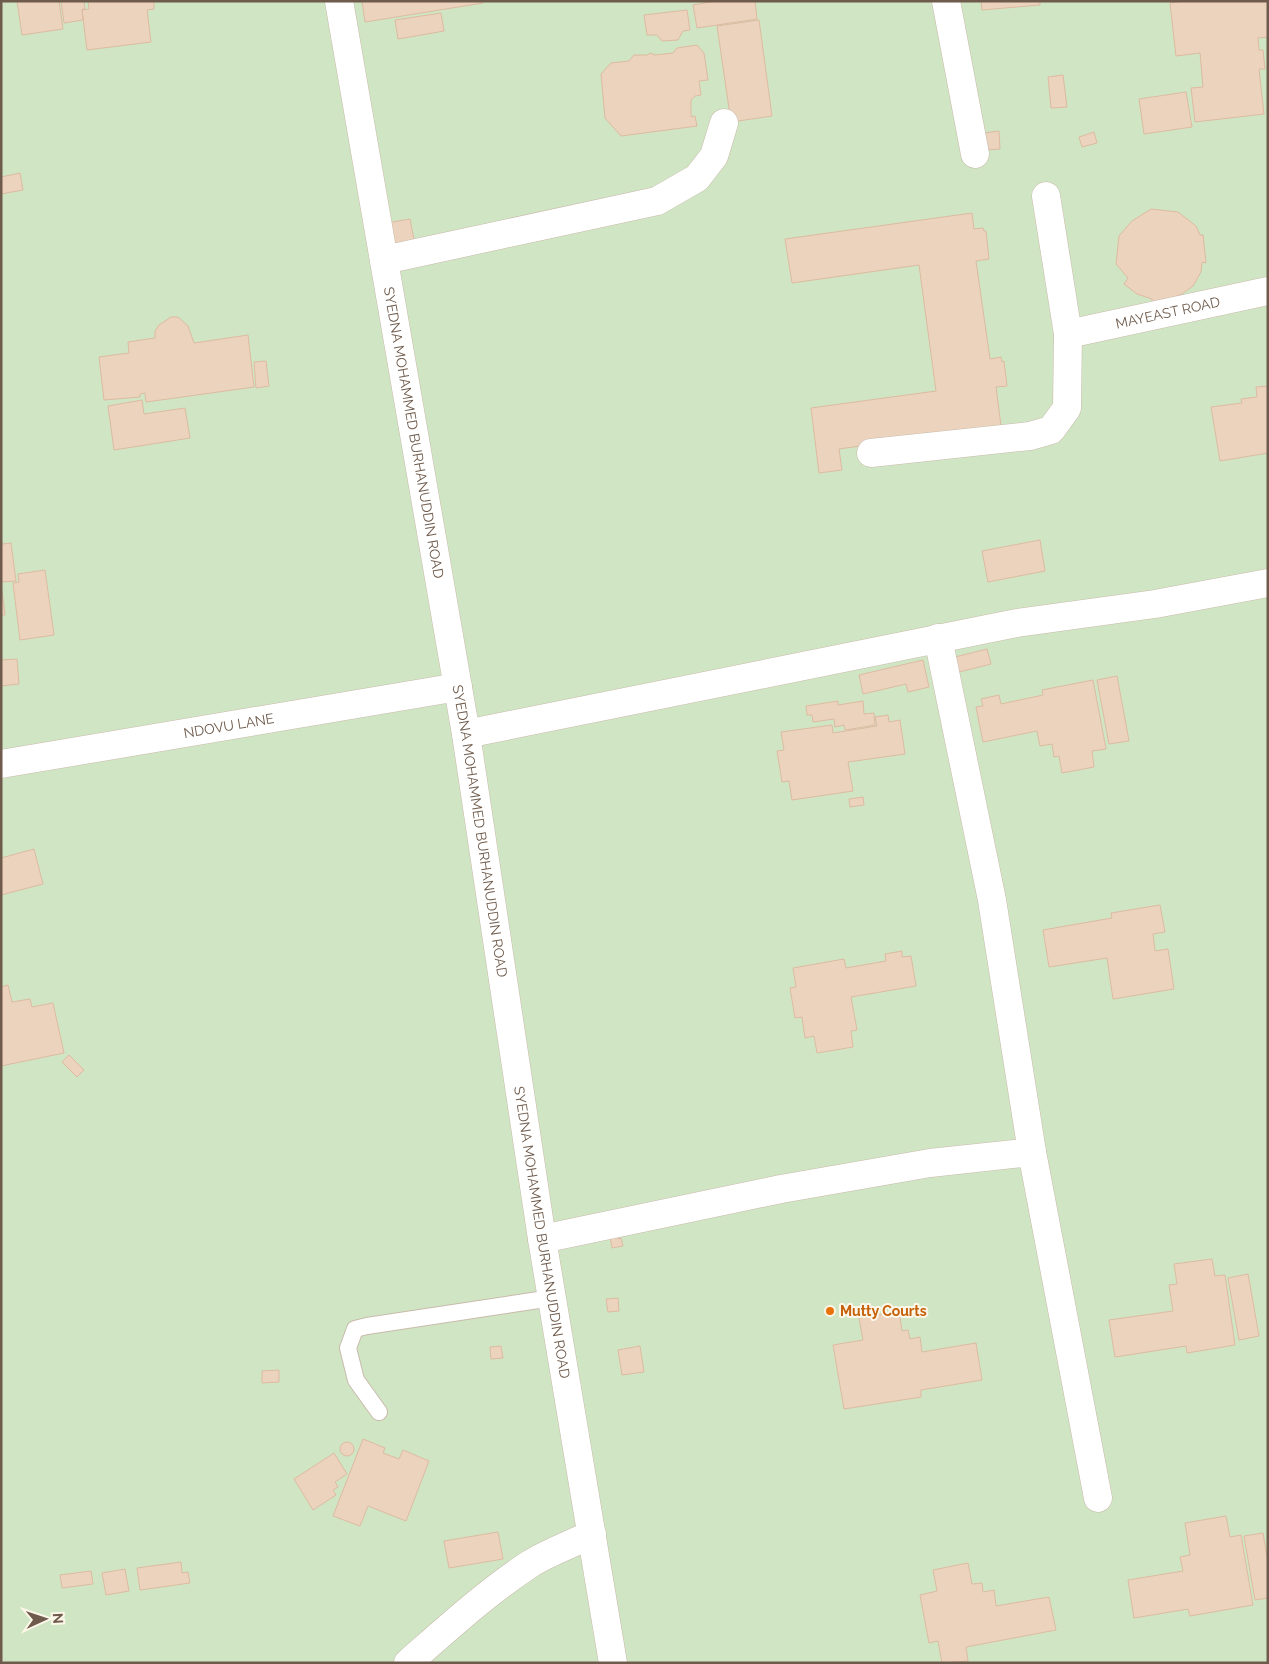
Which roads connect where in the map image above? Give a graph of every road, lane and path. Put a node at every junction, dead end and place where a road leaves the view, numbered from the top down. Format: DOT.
graph roads {
  1 [pos="339,1"];
  2 [pos="946,1"];
  3 [pos="724,124"];
  4 [pos="975,154"];
  5 [pos="1046,196"];
  6 [pos="384,260"];
  7 [pos="1268,291"];
  8 [pos="1068,334"];
  9 [pos="871,453"];
  10 [pos="1268,583"];
  11 [pos="938,638"];
  12 [pos="458,688"];
  13 [pos="466,734"];
  14 [pos="1,764"];
  15 [pos="1032,1152"];
  16 [pos="542,1239"];
  17 [pos="552,1298"];
  18 [pos="379,1412"];
  19 [pos="1098,1498"];
  20 [pos="592,1534"];
  21 [pos="408,1663"];
  22 [pos="613,1663"];
  1 -- 6 [label="street, SYEDNA MOHAMMED BURHANUDDIN ROAD"];
  2 -- 4 [label="street"];
  3 -- 6 [label="street"];
  5 -- 8 [label="street"];
  6 -- 12 [label="street, SYEDNA MOHAMMED BURHANUDDIN ROAD"];
  7 -- 8 [label="street, MAYEAST ROAD"];
  8 -- 9 [label="street"];
  10 -- 11 [label="street"];
  11 -- 13 [label="street"];
  11 -- 15 [label="street"];
  12 -- 13 [label="street, SYEDNA MOHAMMED BURHANUDDIN ROAD"];
  12 -- 14 [label="street, NDOVU LANE"];
  13 -- 16 [label="street, SYEDNA MOHAMMED BURHANUDDIN ROAD"];
  15 -- 16 [label="street"];
  15 -- 19 [label="street"];
  16 -- 17 [label="street, SYEDNA MOHAMMED BURHANUDDIN ROAD"];
  17 -- 18 [label="lane"];
  17 -- 20 [label="street, SYEDNA MOHAMMED BURHANUDDIN ROAD"];
  20 -- 21 [label="street"];
  20 -- 22 [label="street, SYEDNA MOHAMMED BURHANUDDIN ROAD"];
}
